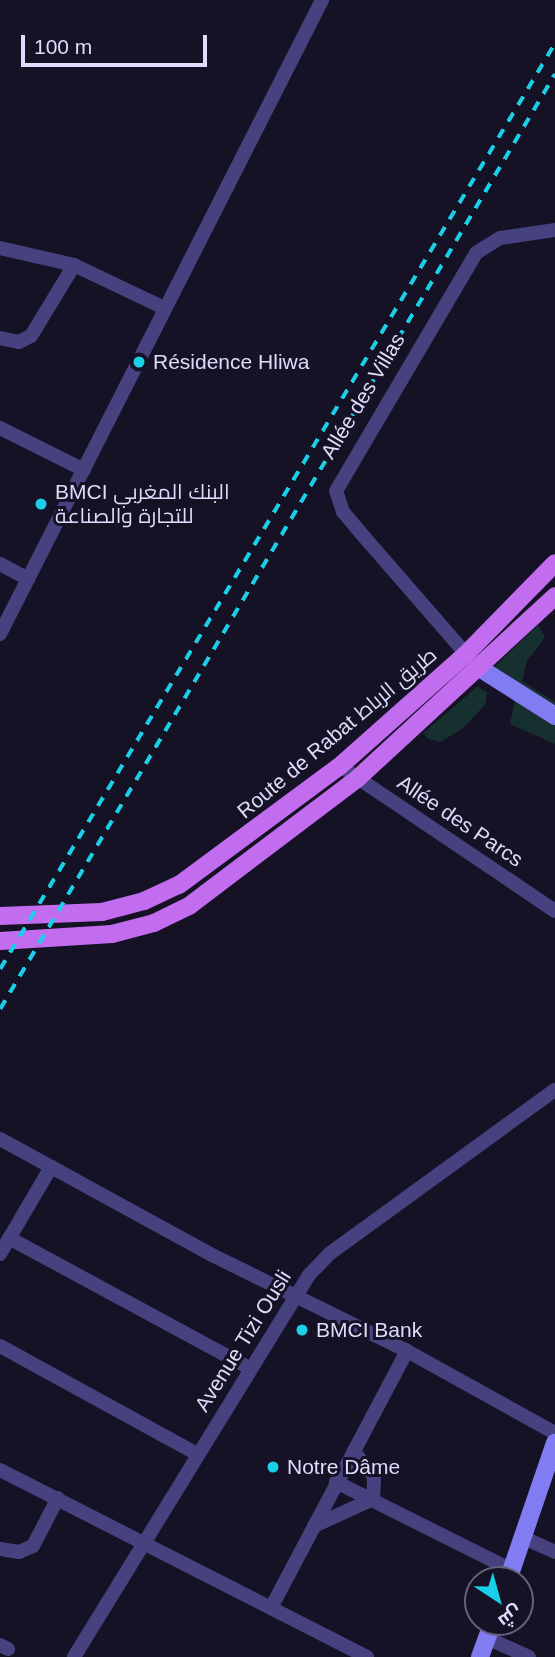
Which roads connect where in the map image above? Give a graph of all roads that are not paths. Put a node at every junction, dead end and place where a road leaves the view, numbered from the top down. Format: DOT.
graph roads {
  1 [pos="322,0"];
  2 [pos="555,230"];
  3 [pos="0,248"];
  4 [pos="74,265"];
  5 [pos="163,308"];
  6 [pos="0,338"];
  7 [pos="0,428"];
  8 [pos="84,470"];
  9 [pos="555,563"];
  10 [pos="0,564"];
  11 [pos="28,579"];
  12 [pos="555,596"];
  13 [pos="0,634"];
  14 [pos="466,654"];
  15 [pos="481,669"];
  16 [pos="555,716"];
  17 [pos="340,766"];
  18 [pos="358,778"];
  19 [pos="555,911"];
  20 [pos="0,916"];
  21 [pos="0,941"];
  22 [pos="555,1090"];
  23 [pos="0,1139"];
  24 [pos="51,1167"];
  25 [pos="9,1238"];
  26 [pos="0,1254"];
  27 [pos="294,1295"];
  28 [pos="0,1346"];
  29 [pos="407,1351"];
  30 [pos="249,1368"];
  31 [pos="555,1433"];
  32 [pos="555,1444"];
  33 [pos="354,1451"];
  34 [pos="197,1454"];
  35 [pos="0,1470"];
  36 [pos="336,1482"];
  37 [pos="58,1498"];
  38 [pos="373,1499"];
  39 [pos="313,1526"];
  40 [pos="524,1538"];
  41 [pos="146,1541"];
  42 [pos="0,1549"];
  43 [pos="555,1552"];
  44 [pos="494,1566"];
  45 [pos="513,1566"];
  46 [pos="272,1606"];
  47 [pos="488,1636"];
  48 [pos="499,1636"];
  49 [pos="74,1657"];
  50 [pos="367,1657"];
  51 [pos="480,1657"];
  52 [pos="529,1657"];
  1 -- 5 [label="street"];
  2 -- 14 [label="street, Allée des Villas"];
  3 -- 4 [label="street"];
  4 -- 5 [label="street"];
  4 -- 6 [label="street"];
  5 -- 8 [label="street"];
  7 -- 8 [label="street"];
  8 -- 11 [label="street"];
  9 -- 14 [label="main road, Route de Rabat طريق الرباط"];
  10 -- 11 [label="street"];
  11 -- 13 [label="street"];
  12 -- 15 [label="main road, Route de Rabat طريق الرباط"];
  14 -- 17 [label="main road, Route de Rabat طريق الرباط"];
  15 -- 16 [label="street"];
  15 -- 18 [label="main road, Route de Rabat طريق الرباط"];
  17 -- 18 [label="street, Allée des Parcs"];
  17 -- 20 [label="main road, Route de Rabat طريق الرباط"];
  18 -- 19 [label="street, Allée des Parcs"];
  18 -- 21 [label="main road, Route de Rabat طريق الرباط"];
  22 -- 27 [label="street, Avenue Tizi Ousli"];
  23 -- 24 [label="street"];
  24 -- 25 [label="street"];
  24 -- 27 [label="street"];
  25 -- 26 [label="street"];
  25 -- 30 [label="street"];
  27 -- 29 [label="street"];
  27 -- 30 [label="street, Avenue Tizi Ousli"];
  28 -- 34 [label="street"];
  29 -- 31 [label="street"];
  29 -- 33 [label="street"];
  30 -- 34 [label="street, Avenue Tizi Ousli"];
  32 -- 40 [label="street"];
  33 -- 36 [label="street"];
  33 -- 38 [label="street"];
  34 -- 41 [label="street, Avenue Tizi Ousli"];
  35 -- 37 [label="street"];
  36 -- 38 [label="street"];
  36 -- 39 [label="street"];
  37 -- 41 [label="street"];
  37 -- 42 [label="street"];
  38 -- 39 [label="street"];
  38 -- 44 [label="street"];
  39 -- 46 [label="street"];
  40 -- 43 [label="street"];
  40 -- 45 [label="street"];
  41 -- 46 [label="street"];
  41 -- 49 [label="street, Avenue Tizi Ousli"];
  46 -- 50 [label="street"];
  47 -- 51 [label="street"];
  48 -- 52 [label="street"];
}
